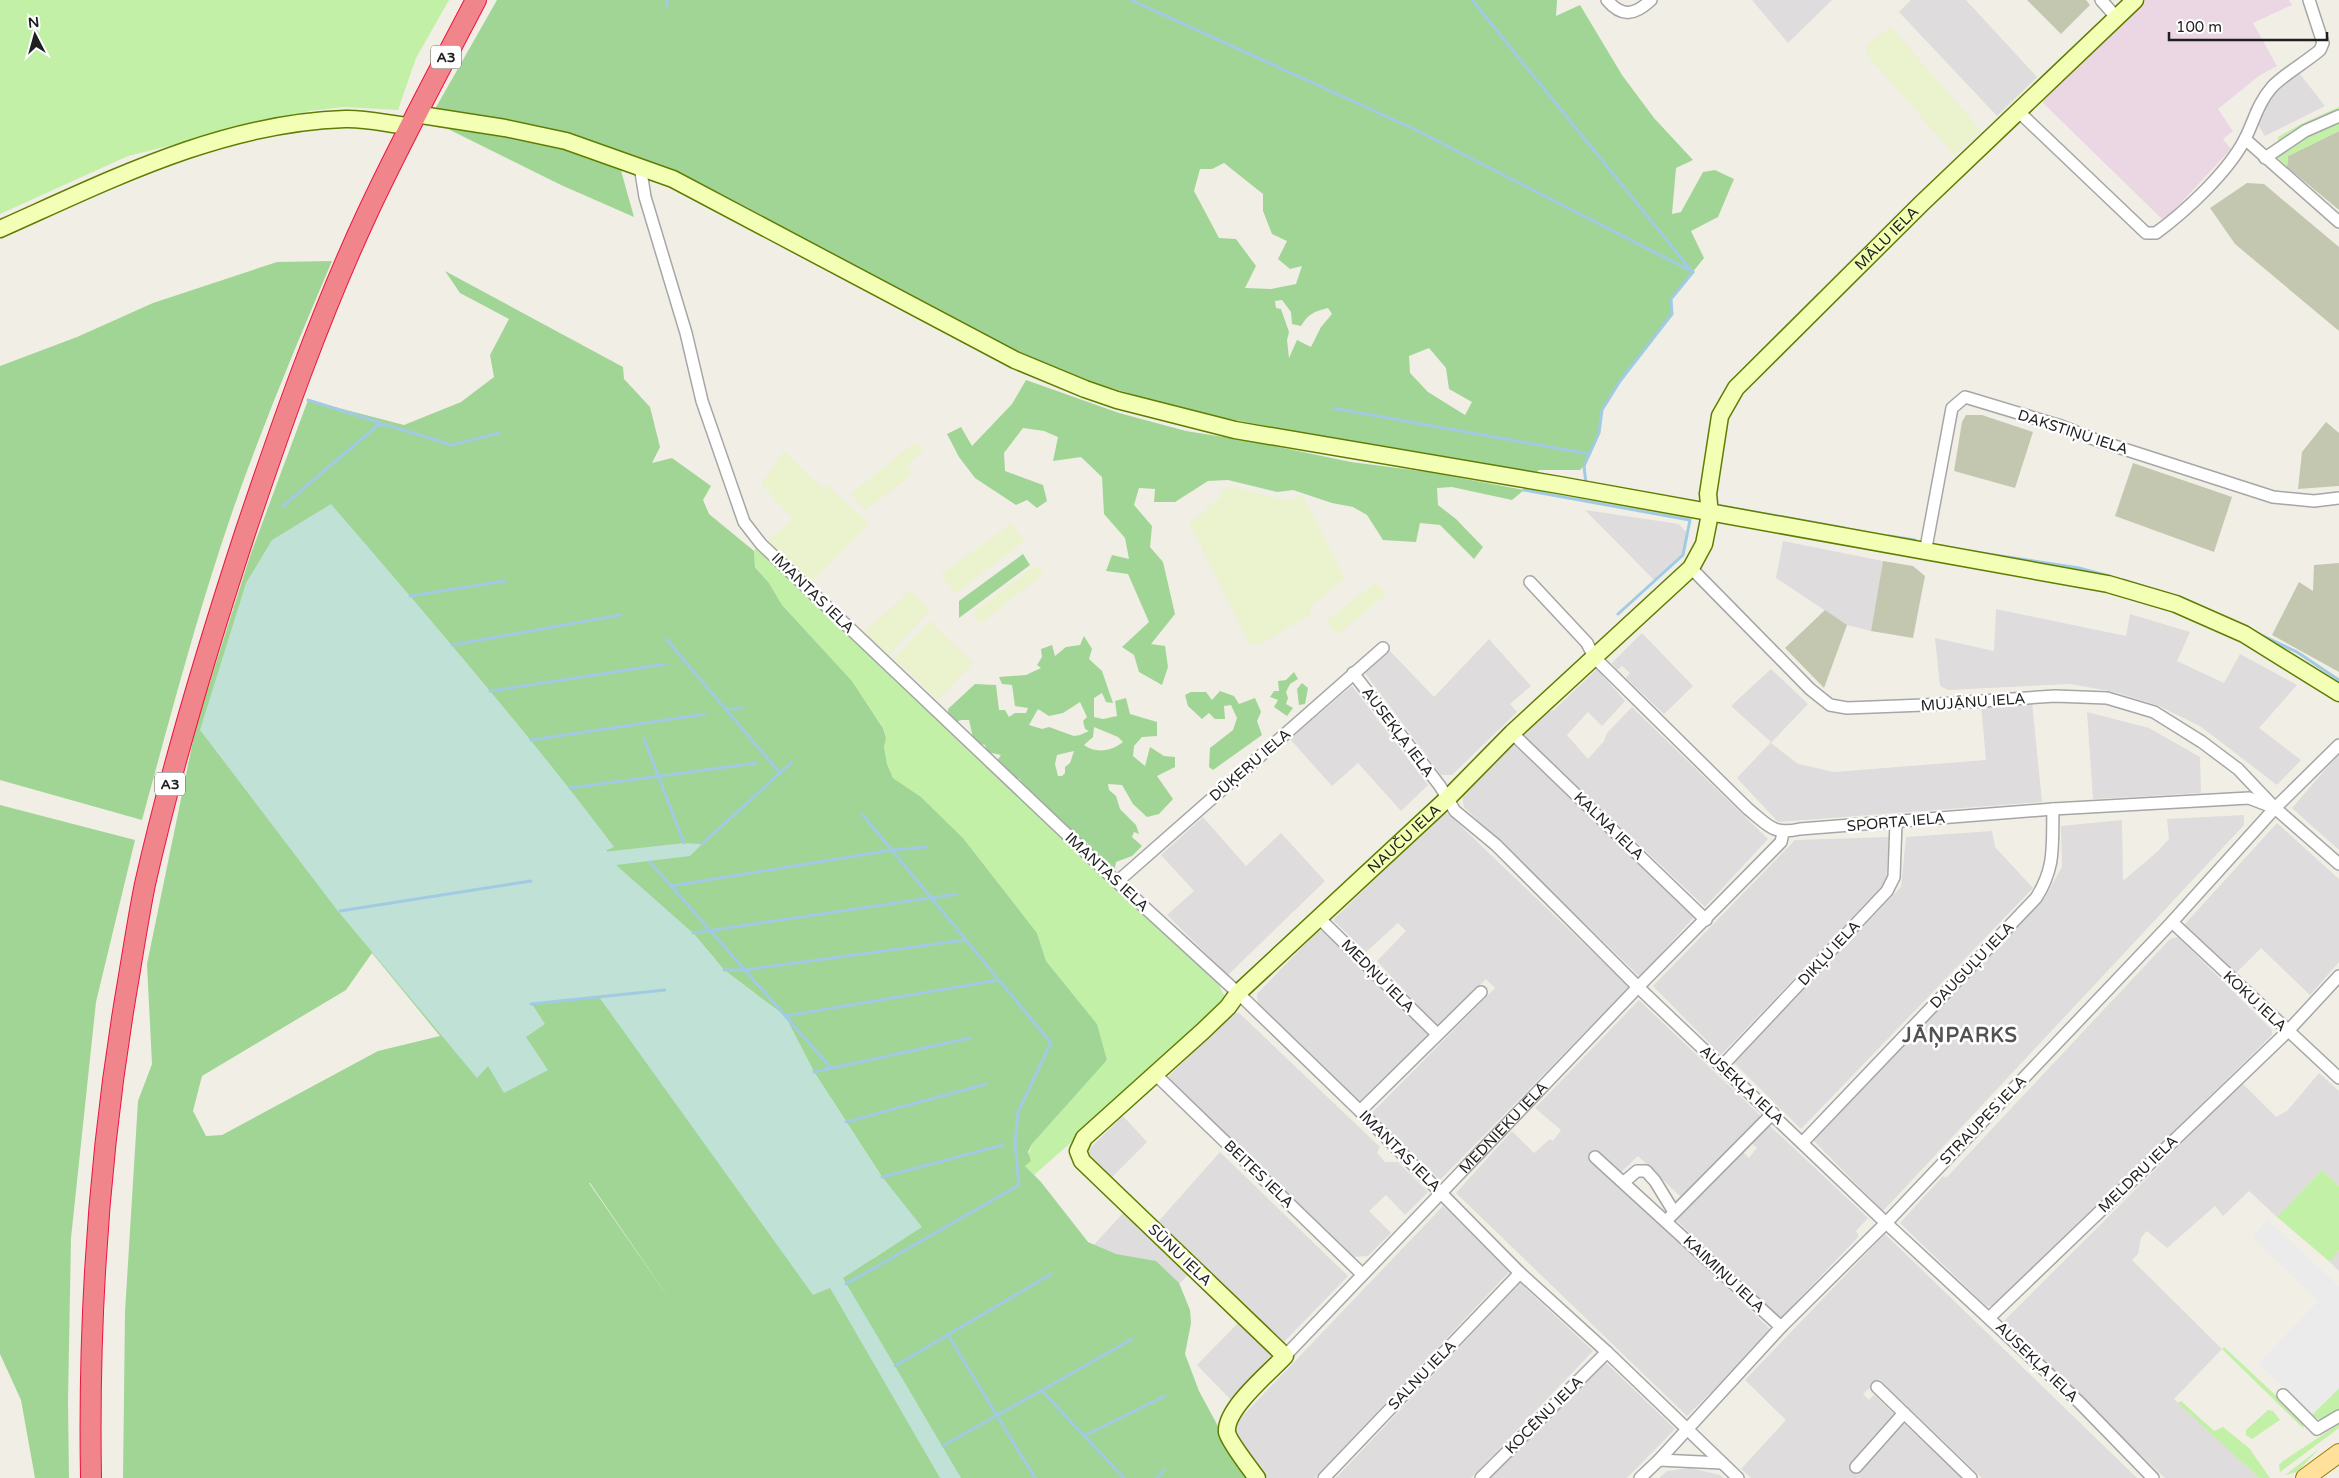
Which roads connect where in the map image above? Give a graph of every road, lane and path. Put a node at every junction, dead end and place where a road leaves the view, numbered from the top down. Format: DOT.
graph roads {
  1 [pos="476,0"];
  2 [pos="1607,0"];
  3 [pos="1651,0"];
  4 [pos="2101,0"];
  5 [pos="2135,0"];
  6 [pos="2308,0"];
  7 [pos="2117,18"];
  8 [pos="2019,112"];
  9 [pos="2339,116"];
  10 [pos="412,120"];
  11 [pos="2245,139"];
  12 [pos="2266,158"];
  13 [pos="640,166"];
  14 [pos="2339,222"];
  15 [pos="0,229"];
  16 [pos="2339,498"];
  17 [pos="1710,514"];
  18 [pos="1925,552"];
  19 [pos="1691,568"];
  20 [pos="1530,582"];
  21 [pos="1383,648"];
  22 [pos="1594,657"];
  23 [pos="1353,673"];
  24 [pos="2339,693"];
  25 [pos="1512,733"];
  26 [pos="2339,745"];
  27 [pos="1448,798"];
  28 [pos="2275,808"];
  29 [pos="2053,809"];
  30 [pos="1896,822"];
  31 [pos="1783,833"];
  32 [pos="2339,864"];
  33 [pos="1117,882"];
  34 [pos="1320,918"];
  35 [pos="1706,920"];
  36 [pos="2172,922"];
  37 [pos="2339,976"];
  38 [pos="1638,987"];
  39 [pos="1481,992"];
  40 [pos="1238,993"];
  41 [pos="2287,1032"];
  42 [pos="1437,1034"];
  43 [pos="1722,1066"];
  44 [pos="1155,1074"];
  45 [pos="2339,1078"];
  46 [pos="1360,1111"];
  47 [pos="1773,1113"];
  48 [pos="1803,1142"];
  49 [pos="1078,1151"];
  50 [pos="1595,1157"];
  51 [pos="1624,1182"];
  52 [pos="1442,1194"];
  53 [pos="1670,1216"];
  54 [pos="1886,1223"];
  55 [pos="1520,1272"];
  56 [pos="1362,1274"];
  57 [pos="1990,1317"];
  58 [pos="1781,1327"];
  59 [pos="1607,1352"];
  60 [pos="1285,1356"];
  61 [pos="1877,1387"];
  62 [pos="2283,1394"];
  63 [pos="1904,1413"];
  64 [pos="2339,1416"];
  65 [pos="1687,1428"];
  66 [pos="2339,1453"];
  67 [pos="1659,1460"];
  68 [pos="1722,1464"];
  69 [pos="1856,1468"];
  70 [pos="91,1478"];
  71 [pos="1257,1478"];
  72 [pos="1324,1478"];
  73 [pos="1481,1478"];
  74 [pos="1640,1478"];
  75 [pos="1738,1478"];
  76 [pos="1971,1478"];
  77 [pos="2153,1478"];
  78 [pos="2305,1478"];
  1 -- 10 [label="highway, A3"];
  2 -- 3 [label="street"];
  4 -- 7 [label="street"];
  5 -- 7 [label="street, MĀLU IELA"];
  6 -- 11 [label="street"];
  7 -- 8 [label="street, MĀLU IELA"];
  8 -- 11 [label="street"];
  8 -- 17 [label="street, MĀLU IELA"];
  9 -- 12 [label="street"];
  10 -- 13 [label="street"];
  10 -- 15 [label="street"];
  10 -- 70 [label="highway, A3"];
  11 -- 12 [label="street"];
  12 -- 14 [label="street"];
  13 -- 17 [label="street"];
  13 -- 33 [label="street, IMANTAS IELA"];
  16 -- 18 [label="street, DAKSTIŅU IELA"];
  17 -- 18 [label="street"];
  17 -- 19 [label="street, NAUČU IELA"];
  18 -- 24 [label="street"];
  19 -- 22 [label="street, NAUČU IELA"];
  19 -- 28 [label="street, MUJĀNU IELA"];
  20 -- 22 [label="street"];
  21 -- 23 [label="street, DŪĶERU IELA"];
  22 -- 25 [label="street, NAUČU IELA"];
  22 -- 31 [label="street"];
  23 -- 27 [label="street, AUSEKĻA IELA"];
  23 -- 33 [label="street, DŪĶERU IELA"];
  25 -- 27 [label="street, NAUČU IELA"];
  25 -- 35 [label="street, KALNA IELA"];
  26 -- 28 [label="street"];
  27 -- 34 [label="street, NAUČU IELA"];
  27 -- 38 [label="street, AUSEKĻA IELA"];
  28 -- 29 [label="street, SPORTA IELA"];
  28 -- 32 [label="street"];
  28 -- 36 [label="street, STRAUPES IELA"];
  29 -- 30 [label="street, SPORTA IELA"];
  29 -- 48 [label="street, DAUGUĻU IELA"];
  30 -- 31 [label="street, SPORTA IELA"];
  30 -- 43 [label="street, DIKĻU IELA"];
  31 -- 35 [label="street, MEDNIEKU IELA"];
  33 -- 40 [label="street, IMANTAS IELA"];
  34 -- 40 [label="street, NAUČU IELA"];
  34 -- 42 [label="street, MEDŅU IELA"];
  35 -- 38 [label="street, MEDNIEKU IELA"];
  36 -- 41 [label="street, KOKU IELA"];
  36 -- 54 [label="street, STRAUPES IELA"];
  37 -- 41 [label="street, MELDRU IELA"];
  38 -- 43 [label="street, AUSEKĻA IELA"];
  38 -- 52 [label="street, MEDNIEKU IELA"];
  39 -- 42 [label="street"];
  40 -- 44 [label="street, NAUČU IELA"];
  40 -- 46 [label="street, IMANTAS IELA"];
  41 -- 45 [label="street, KOKU IELA"];
  41 -- 57 [label="street, MELDRU IELA"];
  42 -- 46 [label="street"];
  43 -- 47 [label="street, AUSEKĻA IELA"];
  44 -- 49 [label="street, NAUČU IELA"];
  44 -- 56 [label="street, BEITES IELA"];
  46 -- 52 [label="street, IMANTAS IELA"];
  47 -- 48 [label="street, AUSEKĻA IELA"];
  47 -- 53 [label="street"];
  48 -- 54 [label="street, AUSEKĻA IELA"];
  49 -- 60 [label="street, SŪNU IELA"];
  50 -- 51 [label="street, KAIMIŅU IELA"];
  51 -- 53 [label="street, KAIMIŅU IELA"];
  51 -- 53 [label="street, KAIMIŅU IELA"];
  52 -- 55 [label="street, IMANTAS IELA"];
  52 -- 56 [label="street, MEDNIEKU IELA"];
  53 -- 58 [label="street, KAIMIŅU IELA"];
  54 -- 57 [label="street, AUSEKĻA IELA"];
  54 -- 58 [label="street, STRAUPES IELA"];
  55 -- 59 [label="street, IMANTAS IELA"];
  55 -- 72 [label="street, SALNU IELA"];
  56 -- 60 [label="street, MEDNIEKU IELA"];
  57 -- 77 [label="street, AUSEKĻA IELA"];
  58 -- 65 [label="street, STRAUPES IELA"];
  59 -- 65 [label="street, IMANTAS IELA"];
  59 -- 73 [label="street, KOCĒNU IELA"];
  60 -- 71 [label="street, MEDNIEKU IELA"];
  61 -- 63 [label="street"];
  62 -- 64 [label="street"];
  63 -- 69 [label="street"];
  63 -- 76 [label="street"];
  65 -- 67 [label="street, STRAUPES IELA"];
  65 -- 68 [label="street, IMANTAS IELA"];
  66 -- 78 [label="main road"];
  67 -- 68 [label="street"];
  67 -- 74 [label="street, STRAUPES IELA"];
  68 -- 75 [label="street, IMANTAS IELA"];
}
